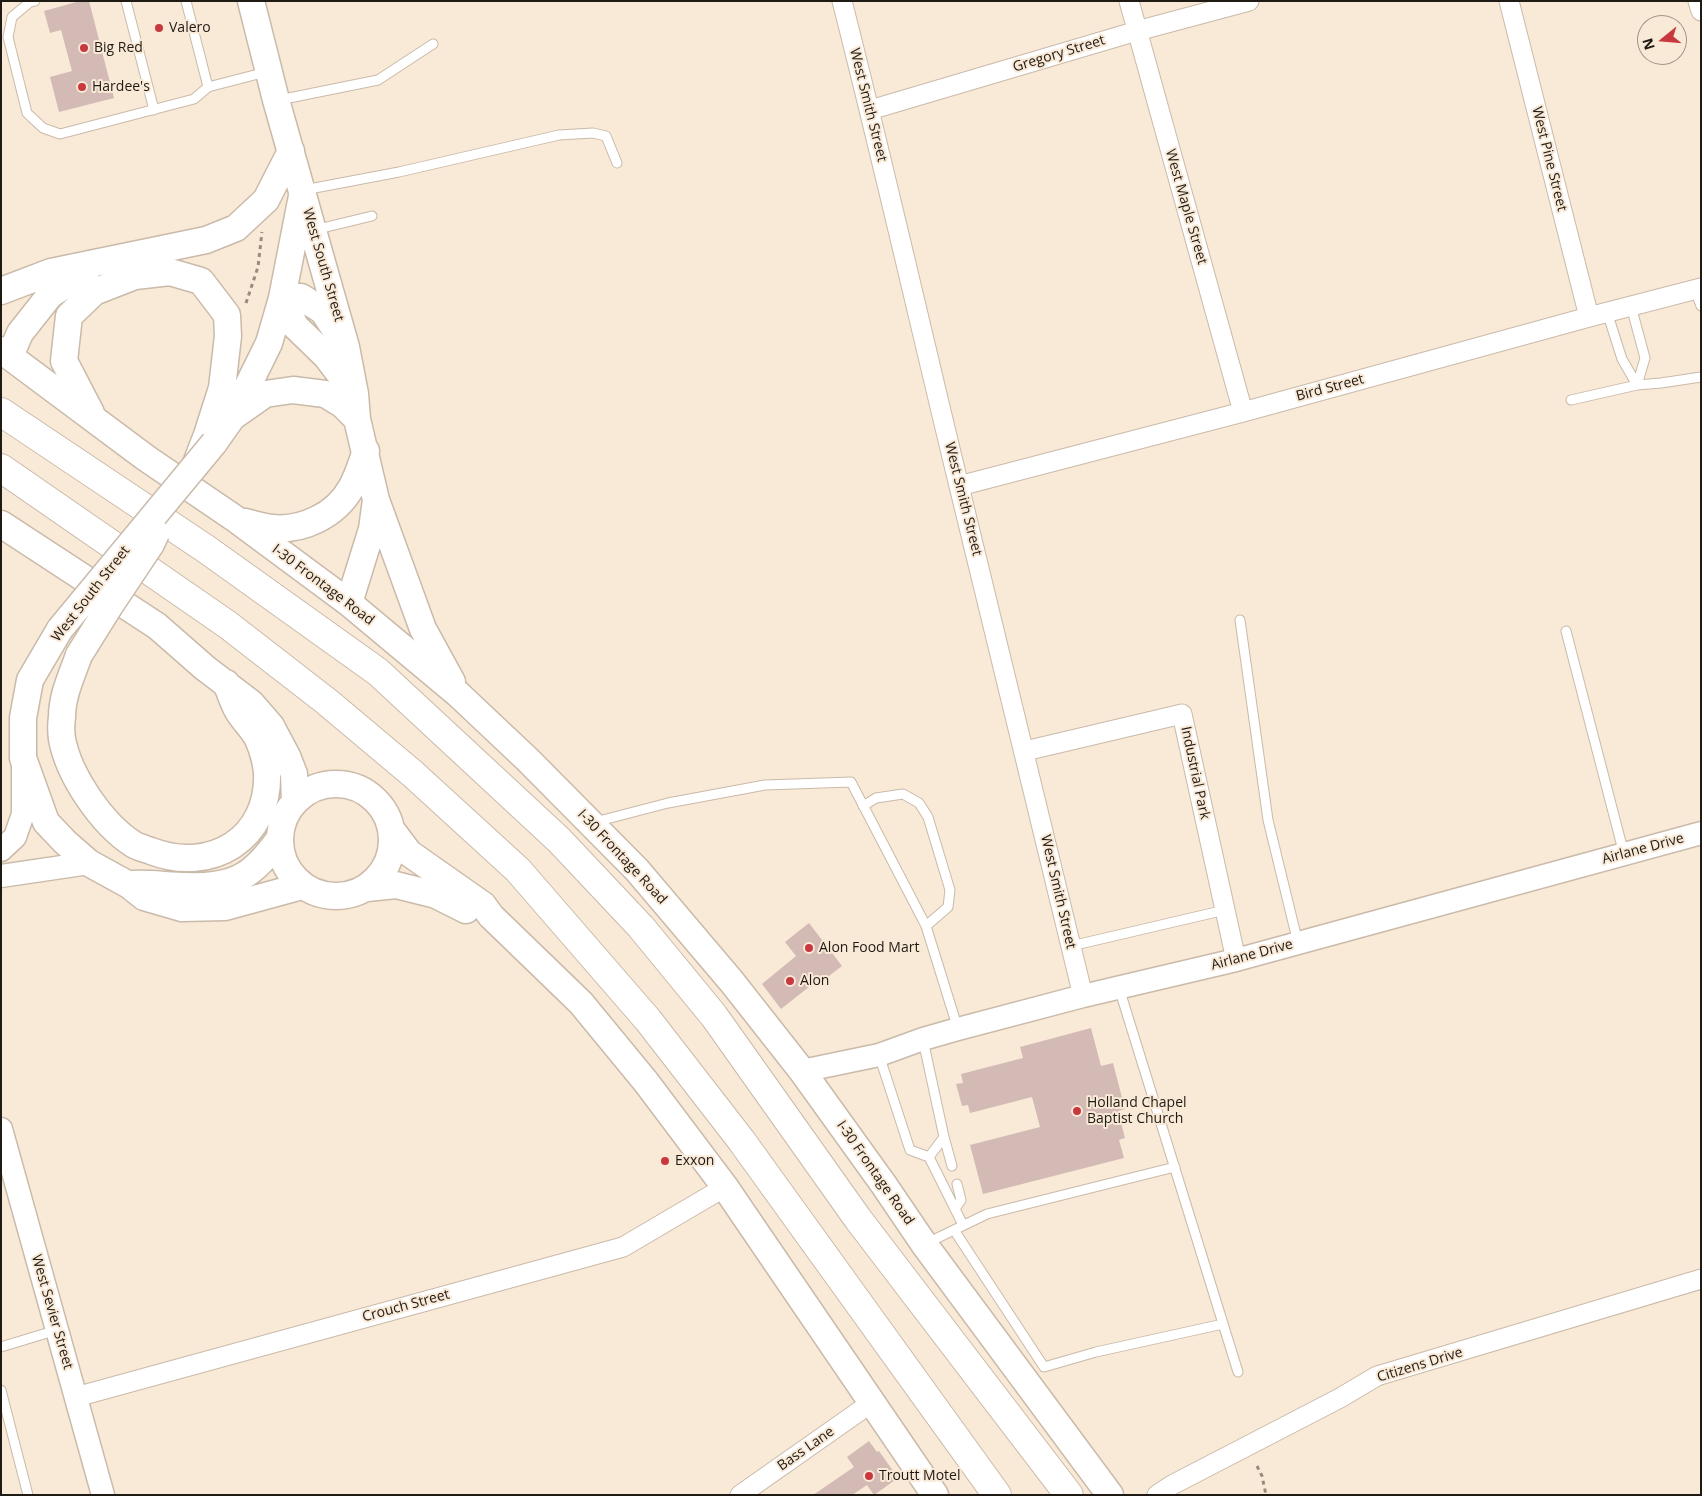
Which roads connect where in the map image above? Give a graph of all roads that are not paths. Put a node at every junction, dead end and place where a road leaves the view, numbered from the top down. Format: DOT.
graph roads {
  1 [pos="35,1"];
  2 [pos="126,1"];
  3 [pos="186,1"];
  4 [pos="251,1"];
  5 [pos="842,1"];
  6 [pos="1129,1"];
  7 [pos="1249,1"];
  8 [pos="1508,1"];
  9 [pos="1698,1"];
  10 [pos="1701,12"];
  11 [pos="1137,31"];
  12 [pos="433,44"];
  13 [pos="269,72"];
  14 [pos="208,87"];
  15 [pos="276,100"];
  16 [pos="154,110"];
  17 [pos="870,110"];
  18 [pos="291,151"];
  19 [pos="617,163"];
  20 [pos="302,193"];
  21 [pos="372,216"];
  22 [pos="314,230"];
  23 [pos="95,262"];
  24 [pos="1,290"];
  25 [pos="1699,295"];
  26 [pos="282,298"];
  27 [pos="1631,306"];
  28 [pos="1608,312"];
  29 [pos="1589,317"];
  30 [pos="346,347"];
  31 [pos="6,353"];
  32 [pos="1701,377"];
  33 [pos="1637,384"];
  34 [pos="1571,400"];
  35 [pos="356,407"];
  36 [pos="1,412"];
  37 [pos="1243,412"];
  38 [pos="233,416"];
  39 [pos="94,418"];
  40 [pos="366,451"];
  41 [pos="194,467"];
  42 [pos="1,468"];
  43 [pos="959,486"];
  44 [pos="376,500"];
  45 [pos="163,506"];
  46 [pos="237,520"];
  47 [pos="1,524"];
  48 [pos="349,602"];
  49 [pos="1240,620"];
  50 [pos="1566,631"];
  51 [pos="226,683"];
  52 [pos="458,694"];
  53 [pos="1026,752"];
  54 [pos="23,758"];
  55 [pos="295,801"];
  56 [pos="863,806"];
  57 [pos="591,824"];
  58 [pos="391,829"];
  59 [pos="1701,833"];
  60 [pos="280,838"];
  61 [pos="1,850"];
  62 [pos="1624,854"];
  63 [pos="89,862"];
  64 [pos="1,876"];
  65 [pos="129,885"];
  66 [pos="302,886"];
  67 [pos="366,888"];
  68 [pos="1225,910"];
  69 [pos="491,916"];
  70 [pos="926,926"];
  71 [pos="1298,943"];
  72 [pos="1071,946"];
  73 [pos="1236,960"];
  74 [pos="1119,987"];
  75 [pos="1083,996"];
  76 [pos="958,1029"];
  77 [pos="923,1039"];
  78 [pos="879,1055"];
  79 [pos="802,1071"];
  80 [pos="1,1129"];
  81 [pos="944,1138"];
  82 [pos="929,1157"];
  83 [pos="952,1166"];
  84 [pos="1174,1167"];
  85 [pos="957,1184"];
  86 [pos="725,1187"];
  87 [pos="955,1209"];
  88 [pos="963,1225"];
  89 [pos="954,1230"];
  90 [pos="924,1244"];
  91 [pos="1701,1279"];
  92 [pos="1223,1324"];
  93 [pos="57,1330"];
  94 [pos="1,1348"];
  95 [pos="1238,1372"];
  96 [pos="1,1390"];
  97 [pos="76,1397"];
  98 [pos="871,1403"];
  99 [pos="28,1495"];
  100 [pos="103,1495"];
  101 [pos="740,1495"];
  102 [pos="935,1495"];
  103 [pos="997,1495"];
  104 [pos="1069,1495"];
  105 [pos="1110,1495"];
  106 [pos="1157,1495"];
  1 -- 16 [label="lane"];
  2 -- 16 [label="lane"];
  3 -- 14 [label="lane"];
  4 -- 13 [label="main road, West South Street"];
  5 -- 17 [label="street, West Smith Street"];
  6 -- 11 [label="street, West Maple Street"];
  7 -- 11 [label="street, Gregory Street"];
  8 -- 29 [label="street, West Pine Street"];
  9 -- 10 [label="street"];
  11 -- 17 [label="street, Gregory Street"];
  11 -- 37 [label="street, West Maple Street"];
  12 -- 15 [label="lane"];
  13 -- 14 [label="lane"];
  13 -- 15 [label="main road, West South Street"];
  14 -- 16 [label="lane"];
  15 -- 18 [label="main road, West South Street"];
  17 -- 43 [label="street, West Smith Street"];
  18 -- 20 [label="main road, West South Street"];
  18 -- 23 [label="main road"];
  19 -- 20 [label="lane"];
  20 -- 22 [label="main road, West South Street"];
  20 -- 26 [label="main road, West South Street"];
  21 -- 22 [label="lane"];
  22 -- 30 [label="main road, West South Street"];
  23 -- 24 [label="main road"];
  23 -- 31 [label="main road"];
  25 -- 27 [label="street, Bird Street"];
  26 -- 30 [label="main road"];
  26 -- 35 [label="main road, West South Street"];
  26 -- 38 [label="main road, West South Street"];
  27 -- 28 [label="street, Bird Street"];
  27 -- 33 [label="lane"];
  28 -- 29 [label="street, Bird Street"];
  28 -- 33 [label="lane"];
  29 -- 37 [label="street, Bird Street"];
  30 -- 35 [label="main road, West South Street"];
  31 -- 39 [label="main road, I-30 Frontage Road"];
  32 -- 33 [label="lane"];
  33 -- 34 [label="lane"];
  35 -- 38 [label="main road"];
  35 -- 40 [label="main road, West South Street"];
  36 -- 104 [label="highway"];
  37 -- 43 [label="street, Bird Street"];
  38 -- 41 [label="main road, West South Street, bridge"];
  39 -- 41 [label="main road"];
  39 -- 46 [label="main road, I-30 Frontage Road"];
  40 -- 44 [label="main road, West South Street"];
  40 -- 46 [label="main road"];
  41 -- 45 [label="main road, West South Street, bridge"];
  42 -- 103 [label="highway"];
  43 -- 53 [label="street, West Smith Street"];
  44 -- 48 [label="main road, West South Street"];
  44 -- 52 [label="main road, West South Street"];
  45 -- 51 [label="main road, bridge"];
  45 -- 54 [label="main road, West South Street, bridge"];
  46 -- 48 [label="main road, I-30 Frontage Road"];
  47 -- 51 [label="main road"];
  48 -- 52 [label="main road, I-30 Frontage Road"];
  49 -- 71 [label="lane"];
  50 -- 62 [label="lane"];
  51 -- 55 [label="main road"];
  52 -- 57 [label="main road, I-30 Frontage Road"];
  53 -- 68 [label="street, Industrial Park"];
  53 -- 72 [label="street, West Smith Street"];
  54 -- 61 [label="street"];
  54 -- 63 [label="main road, West South Street"];
  55 -- 58 [label="main road"];
  55 -- 60 [label="main road"];
  56 -- 57 [label="lane"];
  56 -- 70 [label="lane"];
  56 -- 70 [label="lane"];
  57 -- 79 [label="main road, I-30 Frontage Road"];
  58 -- 67 [label="main road"];
  58 -- 69 [label="main road"];
  59 -- 62 [label="street, Airlane Drive"];
  60 -- 65 [label="main road"];
  60 -- 66 [label="main road"];
  62 -- 71 [label="street, Airlane Drive"];
  63 -- 64 [label="street"];
  63 -- 65 [label="main road, West South Street"];
  65 -- 66 [label="main road, West South Street"];
  66 -- 67 [label="main road"];
  67 -- 69 [label="main road"];
  68 -- 72 [label="lane"];
  68 -- 73 [label="street, Industrial Park"];
  69 -- 86 [label="main road"];
  70 -- 76 [label="lane"];
  71 -- 73 [label="street, Airlane Drive"];
  72 -- 75 [label="street, West Smith Street"];
  73 -- 74 [label="street, Airlane Drive"];
  74 -- 75 [label="street, Airlane Drive"];
  74 -- 84 [label="lane"];
  75 -- 76 [label="street, Airlane Drive"];
  76 -- 77 [label="street, Airlane Drive"];
  77 -- 78 [label="street, Airlane Drive"];
  77 -- 81 [label="lane"];
  78 -- 79 [label="street, Airlane Drive"];
  78 -- 82 [label="lane"];
  79 -- 90 [label="main road, I-30 Frontage Road"];
  80 -- 93 [label="street, West Sevier Street"];
  81 -- 82 [label="lane"];
  81 -- 83 [label="lane"];
  82 -- 87 [label="lane"];
  84 -- 88 [label="lane"];
  84 -- 92 [label="lane"];
  85 -- 87 [label="lane"];
  86 -- 97 [label="street, Crouch Street"];
  86 -- 98 [label="main road"];
  87 -- 88 [label="lane"];
  88 -- 89 [label="lane"];
  89 -- 90 [label="lane"];
  89 -- 92 [label="lane"];
  90 -- 105 [label="main road, I-30 Frontage Road"];
  91 -- 106 [label="street, Citizens Drive"];
  92 -- 95 [label="lane"];
  93 -- 94 [label="lane"];
  93 -- 97 [label="street, West Sevier Street"];
  96 -- 99 [label="lane"];
  97 -- 100 [label="street, West Sevier Street"];
  98 -- 101 [label="street, Bass Lane"];
  98 -- 102 [label="main road"];
}
